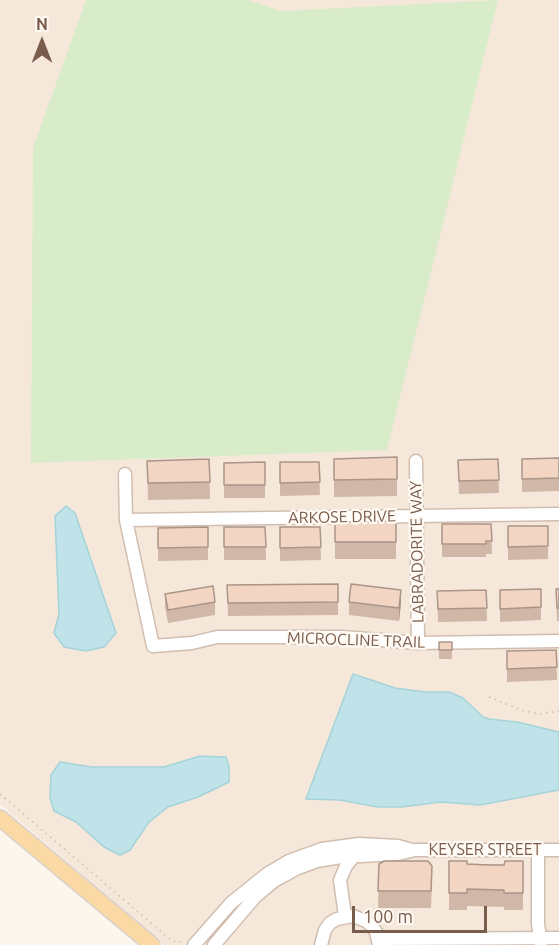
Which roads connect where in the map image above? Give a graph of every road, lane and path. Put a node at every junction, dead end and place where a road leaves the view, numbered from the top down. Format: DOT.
graph roads {
  1 [pos="416,461"];
  2 [pos="125,474"];
  3 [pos="559,514"];
  4 [pos="417,516"];
  5 [pos="126,520"];
  6 [pos="559,641"];
  7 [pos="418,643"];
  8 [pos="489,697"];
  9 [pos="559,711"];
  10 [pos="0,794"];
  11 [pos="0,818"];
  12 [pos="412,850"];
  13 [pos="538,850"];
  14 [pos="559,850"];
  15 [pos="354,856"];
  16 [pos="317,861"];
  17 [pos="340,880"];
  18 [pos="345,916"];
  19 [pos="559,938"];
  20 [pos="448,941"];
  21 [pos="541,941"];
  22 [pos="379,942"];
  23 [pos="153,945"];
  24 [pos="183,945"];
  25 [pos="194,945"];
  26 [pos="214,945"];
  27 [pos="321,945"];
  1 -- 4 [label="street, LABRADORITE WAY"];
  2 -- 5 [label="street"];
  3 -- 4 [label="street, ARKOSE DRIVE"];
  4 -- 5 [label="street, ARKOSE DRIVE"];
  4 -- 7 [label="street, LABRADORITE WAY"];
  5 -- 7 [label="street, MICROCLINE TRAIL"];
  6 -- 7 [label="street, MICROCLINE TRAIL"];
  8 -- 9 [label="path"];
  10 -- 24 [label="path"];
  11 -- 23 [label="main road"];
  12 -- 13 [label="street, KEYSER STREET"];
  12 -- 15 [label="street, KEYSER STREET"];
  12 -- 25 [label="street, KEYSER STREET"];
  13 -- 14 [label="street, KEYSER STREET"];
  13 -- 21 [label="street"];
  15 -- 16 [label="street, KEYSER STREET"];
  15 -- 17 [label="street"];
  16 -- 17 [label="street"];
  16 -- 26 [label="street, KEYSER STREET"];
  17 -- 18 [label="street"];
  18 -- 22 [label="street"];
  18 -- 27 [label="street"];
  19 -- 21 [label="street"];
  20 -- 21 [label="street"];
  20 -- 22 [label="street"];
}
